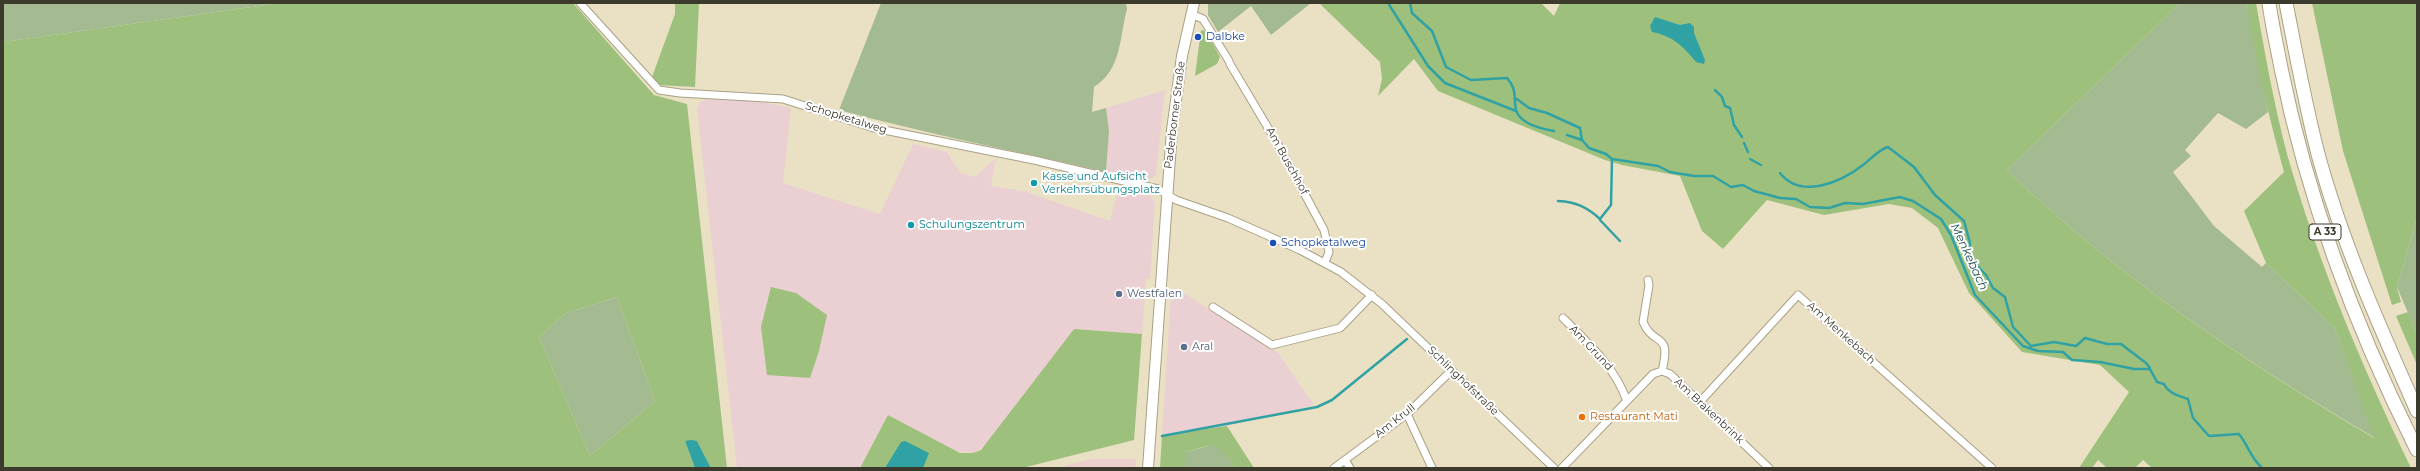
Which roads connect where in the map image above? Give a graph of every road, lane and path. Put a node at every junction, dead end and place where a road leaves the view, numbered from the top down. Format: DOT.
graph roads {
  1 [pos="580,3"];
  2 [pos="1194,3"];
  3 [pos="2269,3"];
  4 [pos="2286,3"];
  5 [pos="1191,14"];
  6 [pos="1167,195"];
  7 [pos="1325,262"];
  8 [pos="1648,280"];
  9 [pos="1372,295"];
  10 [pos="1213,307"];
  11 [pos="1563,318"];
  12 [pos="1452,370"];
  13 [pos="1662,371"];
  14 [pos="1627,401"];
  15 [pos="1699,403"];
  16 [pos="2417,411"];
  17 [pos="1407,414"];
  18 [pos="2417,450"];
  19 [pos="1345,460"];
  20 [pos="1148,468"];
  21 [pos="1334,468"];
  22 [pos="1350,468"];
  23 [pos="1432,468"];
  24 [pos="1554,468"];
  25 [pos="1562,468"];
  26 [pos="1770,468"];
  27 [pos="1992,468"];
  1 -- 6 [label="street, Schopketalweg"];
  2 -- 5 [label="main road, Paderborner Straße"];
  3 -- 18 [label="highway, A 33"];
  4 -- 16 [label="highway, A 33"];
  5 -- 6 [label="main road, Paderborner Straße"];
  5 -- 7 [label="street, Am Buschhof"];
  6 -- 7 [label="street, Schlinghofstraße"];
  6 -- 20 [label="main road, Paderborner Straße"];
  7 -- 9 [label="street, Schlinghofstraße"];
  8 -- 13 [label="street"];
  9 -- 10 [label="street"];
  9 -- 12 [label="street, Schlinghofstraße"];
  11 -- 14 [label="street, Am Grund"];
  12 -- 17 [label="street, Am Krull"];
  12 -- 24 [label="street, Schlinghofstraße"];
  13 -- 14 [label="street"];
  13 -- 15 [label="street, Am Brakenbrink"];
  14 -- 25 [label="street"];
  15 -- 26 [label="street, Am Brakenbrink"];
  15 -- 27 [label="street, Am Menkebach"];
  17 -- 19 [label="street, Am Krull"];
  17 -- 23 [label="street"];
  19 -- 21 [label="street, Am Krull"];
  19 -- 22 [label="street"];
}
